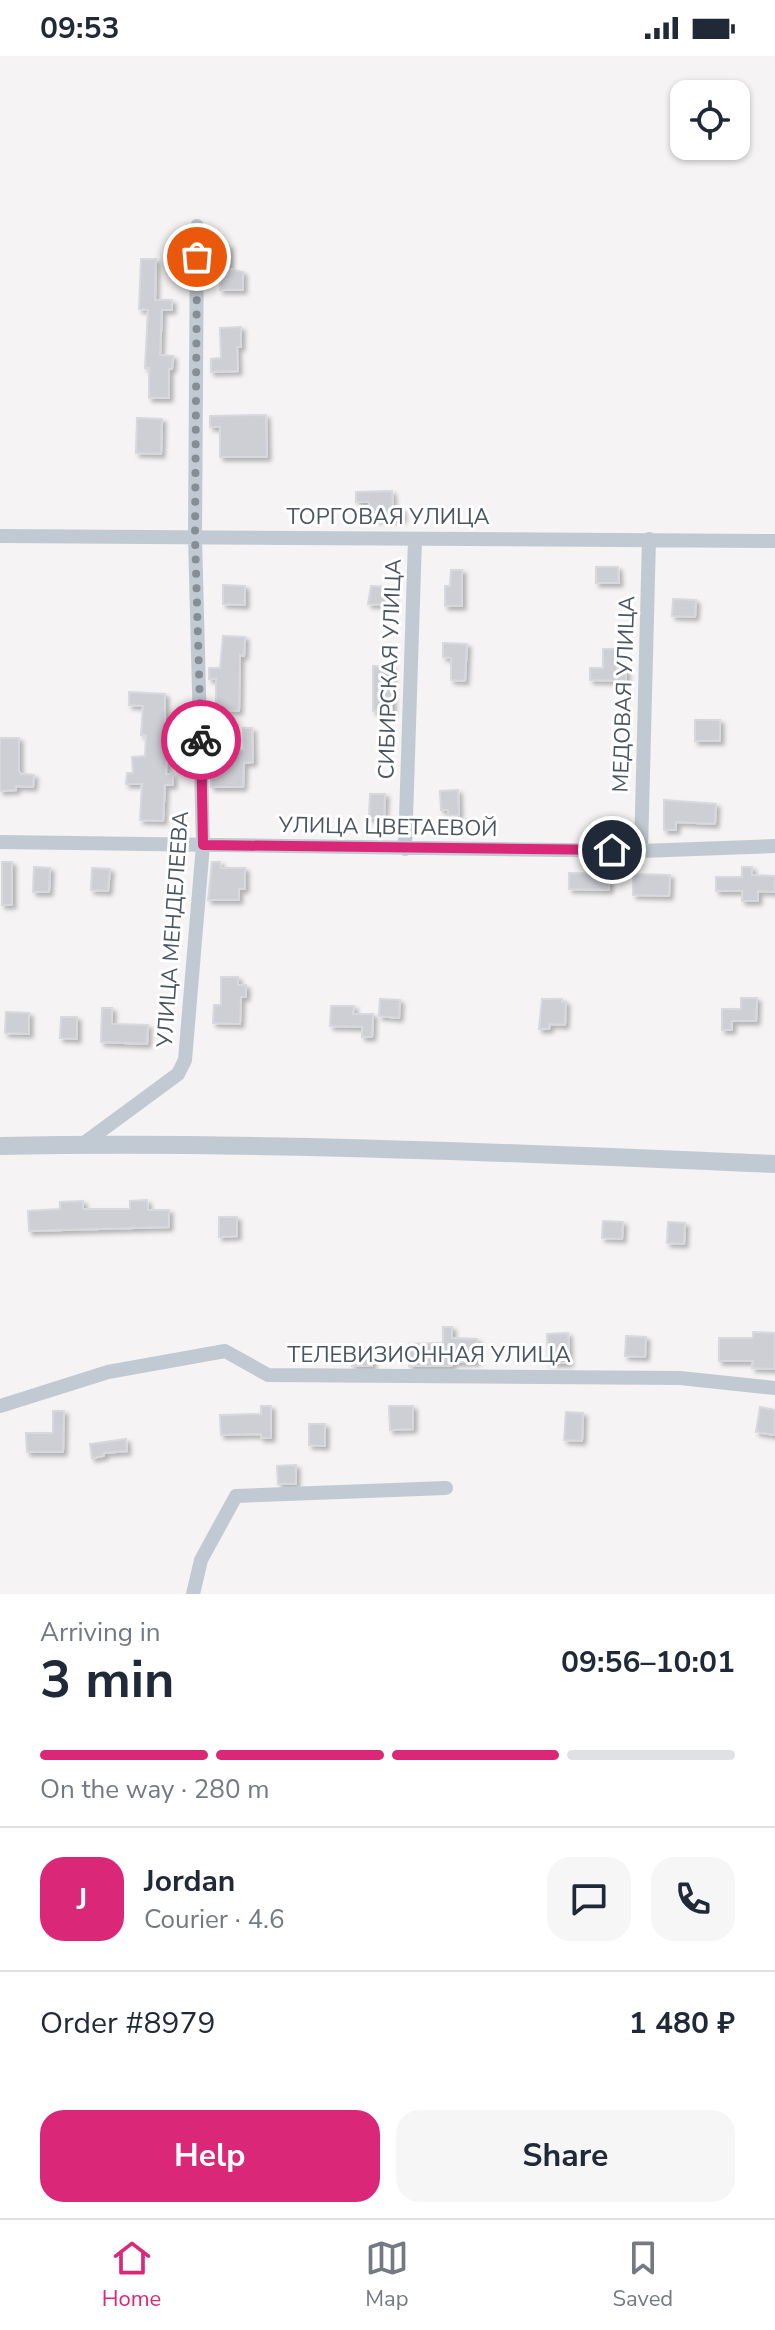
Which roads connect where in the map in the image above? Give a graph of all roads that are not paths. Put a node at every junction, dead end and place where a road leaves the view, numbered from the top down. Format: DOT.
graph roads {
  1 [pos="197,226"];
  2 [pos="0,536"];
  3 [pos="195,537"];
  4 [pos="415,539"];
  5 [pos="649,539"];
  6 [pos="775,541"];
  7 [pos="0,842"];
  8 [pos="203,845"];
  9 [pos="775,846"];
  10 [pos="405,849"];
  11 [pos="641,851"];
  12 [pos="83,1144"];
  13 [pos="0,1146"];
  14 [pos="775,1164"];
  15 [pos="775,1388"];
  16 [pos="0,1406"];
  17 [pos="446,1488"];
  18 [pos="193,1594"];
  1 -- 3 [label="street, УЛИЦА МЕНДЕЛЕЕВА"];
  2 -- 3 [label="street, ТОРГОВАЯ УЛИЦА"];
  3 -- 4 [label="street, ТОРГОВАЯ УЛИЦА"];
  3 -- 8 [label="street, УЛИЦА МЕНДЕЛЕЕВА"];
  4 -- 5 [label="street, ТОРГОВАЯ УЛИЦА"];
  4 -- 10 [label="street, СИБИРСКАЯ УЛИЦА"];
  5 -- 6 [label="street, ТОРГОВАЯ УЛИЦА"];
  5 -- 11 [label="street, МЕДОВАЯ УЛИЦА"];
  7 -- 8 [label="street, УЛИЦА ЦВЕТАЕВОЙ"];
  8 -- 10 [label="street, УЛИЦА ЦВЕТАЕВОЙ"];
  8 -- 12 [label="street, УЛИЦА МЕНДЕЛЕЕВА"];
  9 -- 11 [label="street, УЛИЦА ЦВЕТАЕВОЙ"];
  10 -- 11 [label="street, УЛИЦА ЦВЕТАЕВОЙ"];
  12 -- 13 [label="street"];
  12 -- 14 [label="street"];
  15 -- 16 [label="street, ТЕЛЕВИЗИОННАЯ УЛИЦА"];
  17 -- 18 [label="street"];
}
